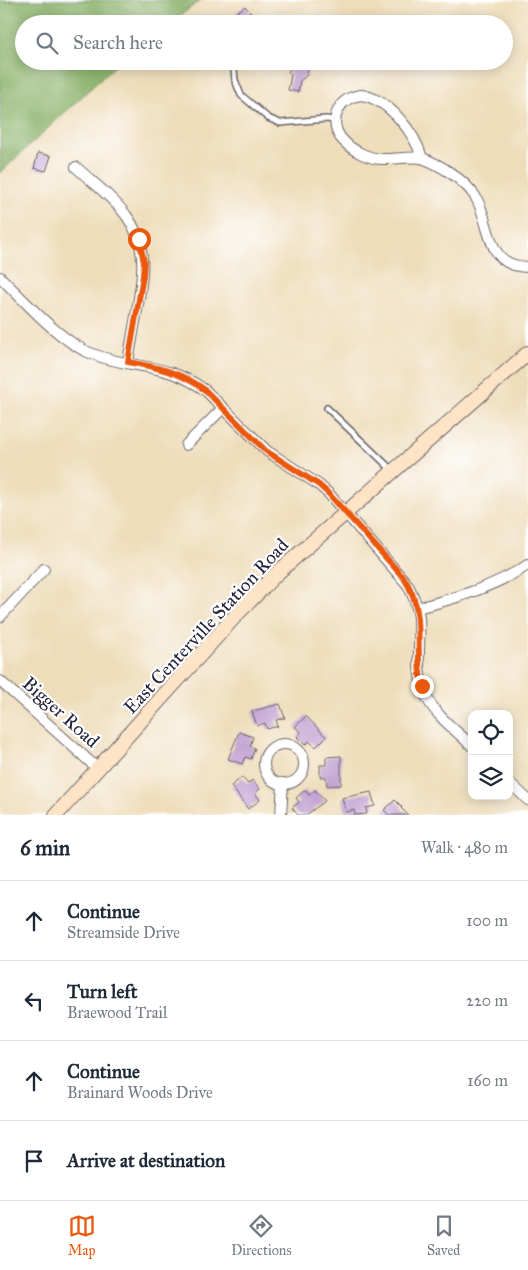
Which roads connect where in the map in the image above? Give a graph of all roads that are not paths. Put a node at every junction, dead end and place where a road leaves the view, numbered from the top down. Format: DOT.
graph roads {
  1 [pos="234,70"];
  2 [pos="335,120"];
  3 [pos="422,158"];
  4 [pos="76,167"];
  5 [pos="528,267"];
  6 [pos="0,277"];
  7 [pos="528,353"];
  8 [pos="128,362"];
  9 [pos="224,408"];
  10 [pos="327,408"];
  11 [pos="186,445"];
  12 [pos="394,472"];
  13 [pos="346,513"];
  14 [pos="528,565"];
  15 [pos="44,569"];
  16 [pos="417,608"];
  17 [pos="0,617"];
  18 [pos="0,680"];
  19 [pos="468,742"];
  20 [pos="98,769"];
  21 [pos="282,783"];
  22 [pos="513,786"];
  23 [pos="528,800"];
  24 [pos="56,815"];
  25 [pos="281,815"];
  1 -- 2 [label="lane"];
  2 -- 3 [label="street"];
  2 -- 3 [label="street"];
  3 -- 5 [label="street"];
  4 -- 8 [label="street"];
  6 -- 8 [label="street"];
  7 -- 12 [label="street, East Centerville Station Road"];
  8 -- 9 [label="street"];
  9 -- 11 [label="street"];
  9 -- 13 [label="street"];
  10 -- 12 [label="lane"];
  12 -- 13 [label="street, East Centerville Station Road"];
  13 -- 16 [label="street"];
  13 -- 20 [label="street, East Centerville Station Road"];
  14 -- 16 [label="street"];
  15 -- 17 [label="street"];
  16 -- 19 [label="street"];
  18 -- 20 [label="street, Bigger Road"];
  20 -- 24 [label="street, East Centerville Station Road"];
  21 -- 25 [label="street"];
  22 -- 23 [label="street"];
}
